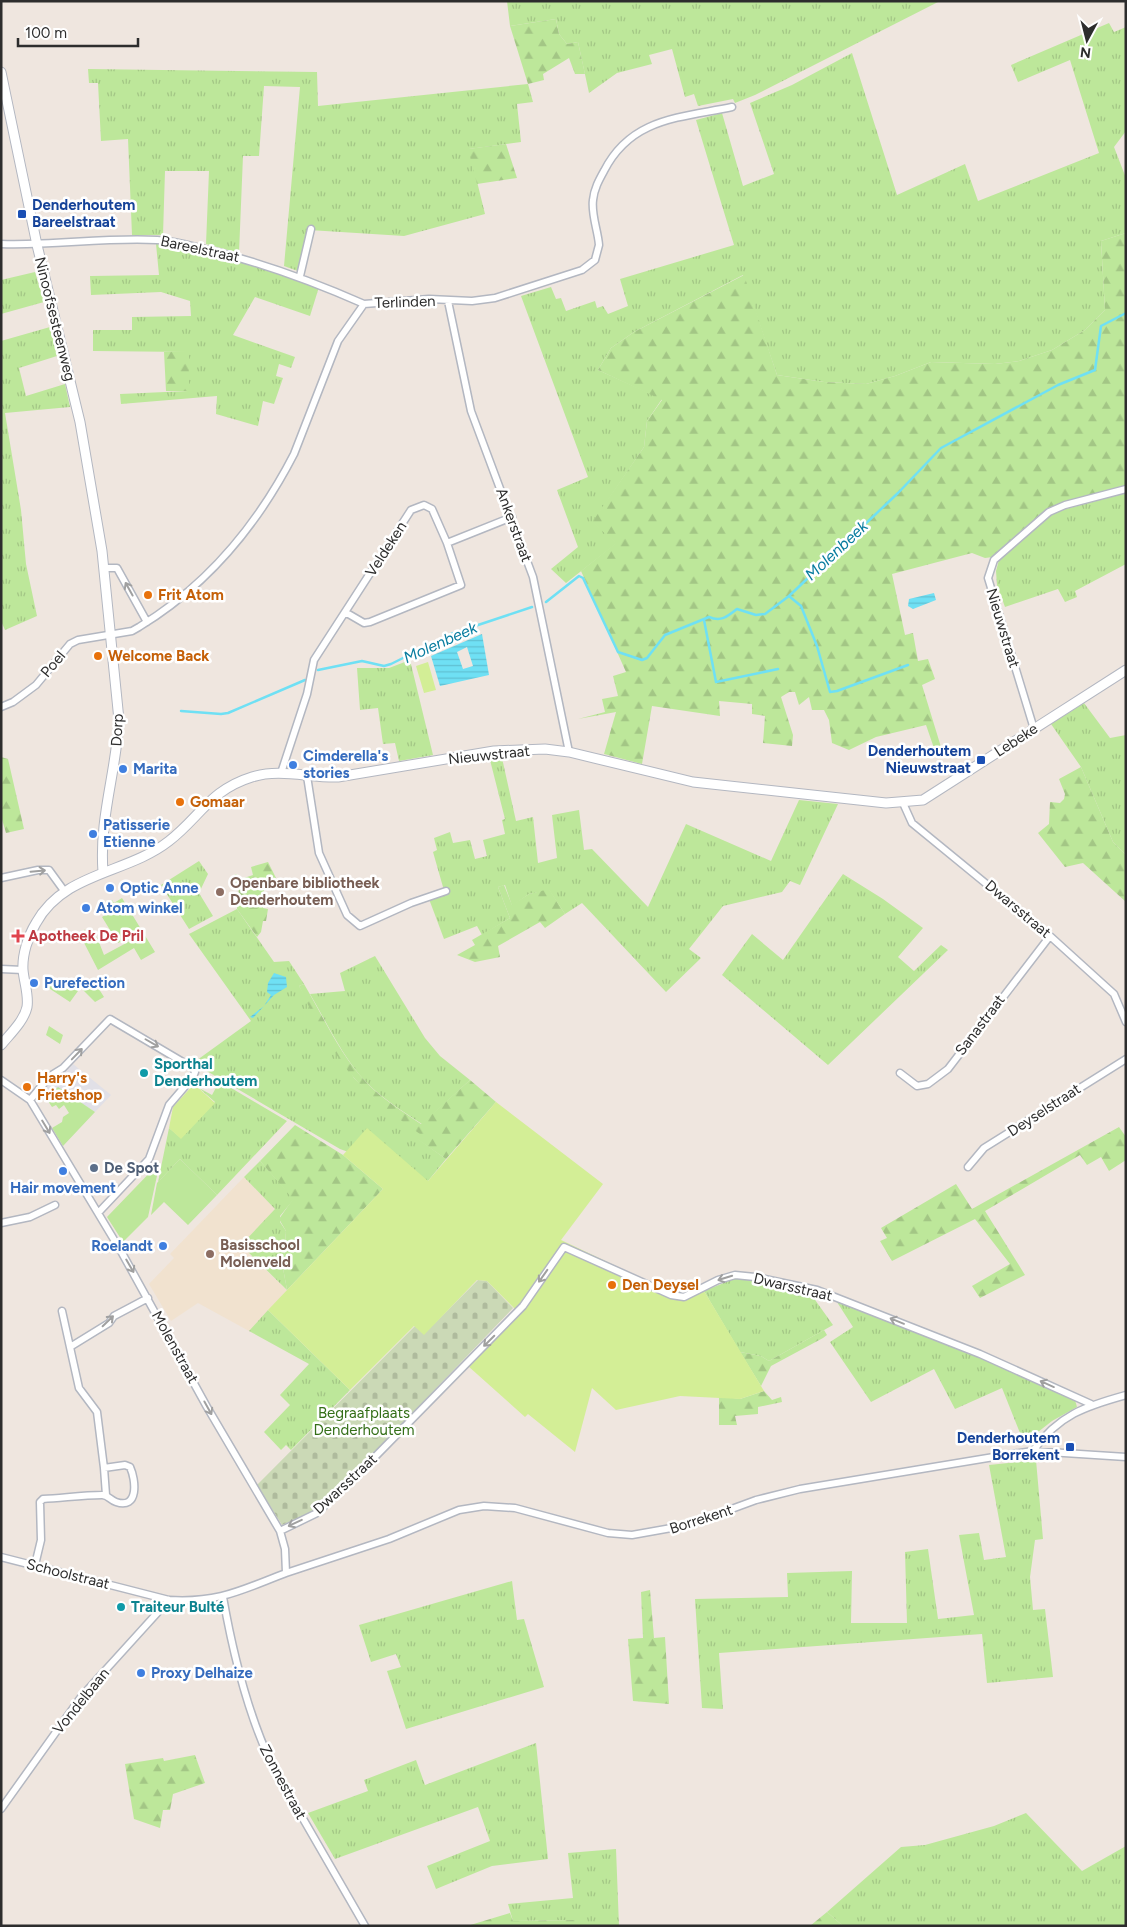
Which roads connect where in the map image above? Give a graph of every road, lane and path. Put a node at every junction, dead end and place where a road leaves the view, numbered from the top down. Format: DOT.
graph roads {
  1 [pos="1,72"];
  2 [pos="732,107"];
  3 [pos="311,229"];
  4 [pos="1,244"];
  5 [pos="37,246"];
  6 [pos="300,276"];
  7 [pos="448,301"];
  8 [pos="364,304"];
  9 [pos="1126,489"];
  10 [pos="512,517"];
  11 [pos="447,543"];
  12 [pos="104,568"];
  13 [pos="345,612"];
  14 [pos="147,622"];
  15 [pos="111,634"];
  16 [pos="1126,670"];
  17 [pos="1,707"];
  18 [pos="1034,729"];
  19 [pos="569,752"];
  20 [pos="281,773"];
  21 [pos="307,776"];
  22 [pos="903,803"];
  23 [pos="103,872"];
  24 [pos="1,878"];
  25 [pos="446,891"];
  26 [pos="65,892"];
  27 [pos="1050,936"];
  28 [pos="1,969"];
  29 [pos="23,970"];
  30 [pos="1126,1022"];
  31 [pos="1,1045"];
  32 [pos="1126,1058"];
  33 [pos="900,1073"];
  34 [pos="1,1080"];
  35 [pos="30,1100"];
  36 [pos="968,1168"];
  37 [pos="55,1205"];
  38 [pos="98,1212"];
  39 [pos="1,1223"];
  40 [pos="148,1298"];
  41 [pos="62,1311"];
  42 [pos="70,1347"];
  43 [pos="1126,1396"];
  44 [pos="1091,1404"];
  45 [pos="1034,1450"];
  46 [pos="1126,1457"];
  47 [pos="104,1468"];
  48 [pos="106,1495"];
  49 [pos="280,1531"];
  50 [pos="1,1557"];
  51 [pos="35,1566"];
  52 [pos="286,1573"];
  53 [pos="223,1597"];
  54 [pos="169,1600"];
  55 [pos="1,1809"];
  56 [pos="365,1926"];
  1 -- 5 [label="street, Ninoofsesteenweg"];
  2 -- 7 [label="street, Terlinden"];
  3 -- 6 [label="street"];
  4 -- 5 [label="street, Bareelstraat"];
  5 -- 6 [label="street, Bareelstraat"];
  5 -- 12 [label="street, Ninoofsesteenweg"];
  6 -- 8 [label="street, Bareelstraat"];
  7 -- 8 [label="street, Terlinden"];
  7 -- 10 [label="street, Ankerstraat"];
  8 -- 14 [label="street, Terlinden"];
  9 -- 18 [label="street, Nieuwstraat"];
  10 -- 11 [label="street"];
  10 -- 19 [label="street, Ankerstraat"];
  11 -- 13 [label="street, Veldeken"];
  11 -- 13 [label="street, Veldeken"];
  14 -- 12 [label="street, one-way"];
  12 -- 15 [label="street, Ninoofsesteenweg"];
  13 -- 20 [label="street, Veldeken"];
  14 -- 15 [label="street, Terlinden"];
  15 -- 17 [label="street, Poel"];
  15 -- 23 [label="street, Dorp"];
  16 -- 18 [label="street, Lebeke"];
  18 -- 22 [label="street, Lebeke"];
  19 -- 21 [label="street, Nieuwstraat"];
  19 -- 22 [label="street, Nieuwstraat"];
  20 -- 21 [label="street, Nieuwstraat"];
  20 -- 23 [label="street, Nieuwstraat"];
  21 -- 25 [label="street"];
  22 -- 27 [label="street, Dwarsstraat"];
  23 -- 26 [label="street"];
  24 -- 26 [label="street, one-way"];
  26 -- 29 [label="street"];
  27 -- 30 [label="street, Dwarsstraat"];
  27 -- 33 [label="street, Sanastraat"];
  28 -- 29 [label="street"];
  29 -- 31 [label="street"];
  32 -- 36 [label="street, Deyselstraat"];
  34 -- 35 [label="street, Molenstraat"];
  35 -- 38 [label="street, Molenstraat, one-way"];
  35 -- 38 [label="street, one-way"];
  37 -- 39 [label="street"];
  38 -- 40 [label="street, Molenstraat, one-way"];
  42 -- 40 [label="street, one-way"];
  40 -- 49 [label="street, Molenstraat, one-way"];
  41 -- 42 [label="street"];
  42 -- 47 [label="street"];
  43 -- 44 [label="street"];
  44 -- 45 [label="street"];
  44 -- 49 [label="street, Dwarsstraat, one-way"];
  45 -- 46 [label="street, Borrekent"];
  45 -- 52 [label="street, Borrekent"];
  47 -- 48 [label="street"];
  47 -- 48 [label="street"];
  48 -- 51 [label="street"];
  49 -- 52 [label="street, Molenstraat"];
  50 -- 51 [label="street, Schoolstraat"];
  51 -- 54 [label="street, Schoolstraat"];
  52 -- 53 [label="street"];
  53 -- 54 [label="street, Schoolstraat"];
  53 -- 56 [label="street, Zonnestraat"];
  54 -- 55 [label="street, Vondelbaan"];
}
